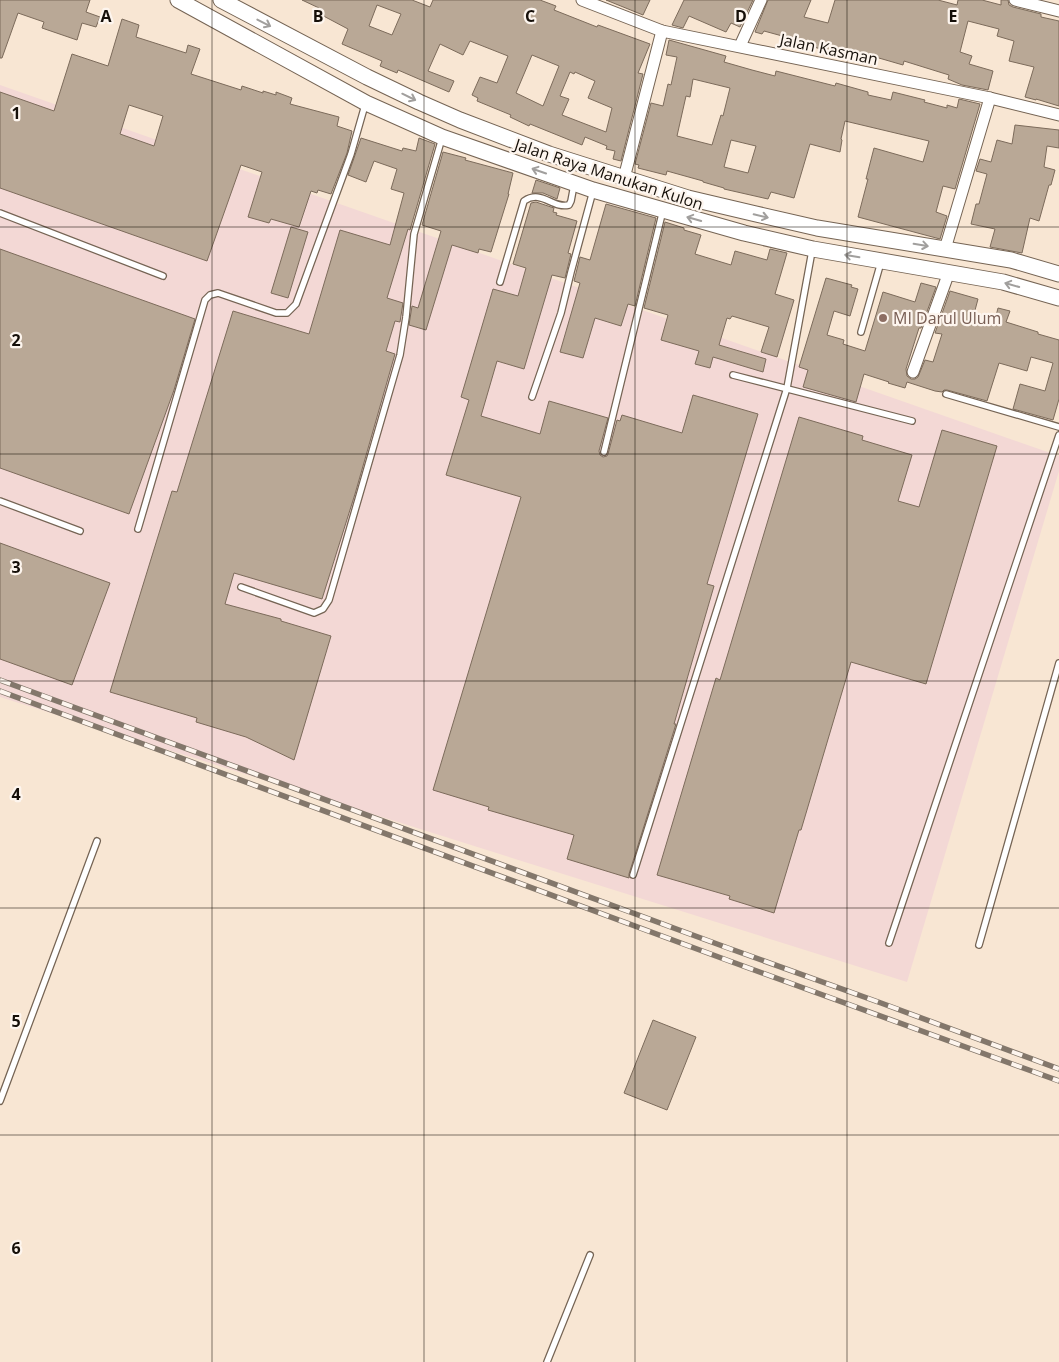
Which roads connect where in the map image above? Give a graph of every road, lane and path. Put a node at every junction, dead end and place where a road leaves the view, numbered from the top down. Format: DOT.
graph roads {
  1 [pos="178,0"];
  2 [pos="221,0"];
  3 [pos="582,0"];
  4 [pos="760,0"];
  5 [pos="1015,0"];
  6 [pos="243,6"];
  7 [pos="1059,10"];
  8 [pos="662,31"];
  9 [pos="740,46"];
  10 [pos="990,98"];
  11 [pos="366,103"];
  12 [pos="1059,114"];
  13 [pos="442,138"];
  14 [pos="624,178"];
  15 [pos="574,182"];
  16 [pos="593,190"];
  17 [pos="663,210"];
  18 [pos="0,213"];
  19 [pos="886,240"];
  20 [pos="813,249"];
  21 [pos="945,249"];
  22 [pos="881,260"];
  23 [pos="949,272"];
  24 [pos="1059,274"];
  25 [pos="163,276"];
  26 [pos="500,282"];
  27 [pos="1059,298"];
  28 [pos="861,332"];
  29 [pos="913,372"];
  30 [pos="733,375"];
  31 [pos="787,388"];
  32 [pos="946,394"];
  33 [pos="532,397"];
  34 [pos="912,421"];
  35 [pos="1059,427"];
  36 [pos="1059,435"];
  37 [pos="604,452"];
  38 [pos="0,501"];
  39 [pos="138,529"];
  40 [pos="80,530"];
  41 [pos="241,587"];
  42 [pos="1059,663"];
  43 [pos="97,841"];
  44 [pos="634,876"];
  45 [pos="889,943"];
  46 [pos="979,945"];
  47 [pos="0,1101"];
  48 [pos="590,1255"];
  49 [pos="547,1362"];
  1 -- 11 [label="main road, Jalan Raya Manukan Kulon"];
  2 -- 6 [label="main road, Jalan Raya Manukan Kulon"];
  3 -- 8 [label="street, Jalan Kasman"];
  4 -- 9 [label="street"];
  5 -- 7 [label="street"];
  6 -- 14 [label="main road, Jalan Raya Manukan Kulon, one-way"];
  8 -- 9 [label="street, Jalan Kasman"];
  8 -- 14 [label="street"];
  9 -- 10 [label="street, Jalan Kasman"];
  10 -- 12 [label="street, Jalan Kasman"];
  10 -- 21 [label="street"];
  11 -- 13 [label="main road, Jalan Raya Manukan Kulon"];
  11 -- 39 [label="lane"];
  15 -- 13 [label="main road, Jalan Raya Manukan Kulon, one-way"];
  13 -- 41 [label="lane"];
  14 -- 19 [label="main road, Jalan Raya Manukan Kulon, one-way"];
  15 -- 16 [label="main road, Jalan Raya Manukan Kulon"];
  15 -- 26 [label="lane"];
  16 -- 17 [label="main road, Jalan Raya Manukan Kulon"];
  16 -- 33 [label="lane"];
  20 -- 17 [label="main road, Jalan Raya Manukan Kulon, one-way"];
  17 -- 37 [label="lane"];
  18 -- 25 [label="lane"];
  19 -- 21 [label="main road, Jalan Raya Manukan Kulon, one-way"];
  19 -- 22 [label="main road"];
  22 -- 20 [label="main road, Jalan Raya Manukan Kulon, one-way"];
  20 -- 31 [label="lane"];
  21 -- 24 [label="main road, Jalan Raya Manukan Kulon"];
  22 -- 23 [label="main road, Jalan Raya Manukan Kulon"];
  22 -- 28 [label="lane"];
  27 -- 23 [label="main road, Jalan Raya Manukan Kulon, one-way"];
  23 -- 29 [label="street"];
  30 -- 31 [label="lane"];
  31 -- 34 [label="lane"];
  31 -- 44 [label="lane"];
  32 -- 35 [label="lane"];
  36 -- 45 [label="lane"];
  38 -- 40 [label="lane"];
  42 -- 46 [label="lane"];
  43 -- 47 [label="lane"];
  48 -- 49 [label="lane"];
}
